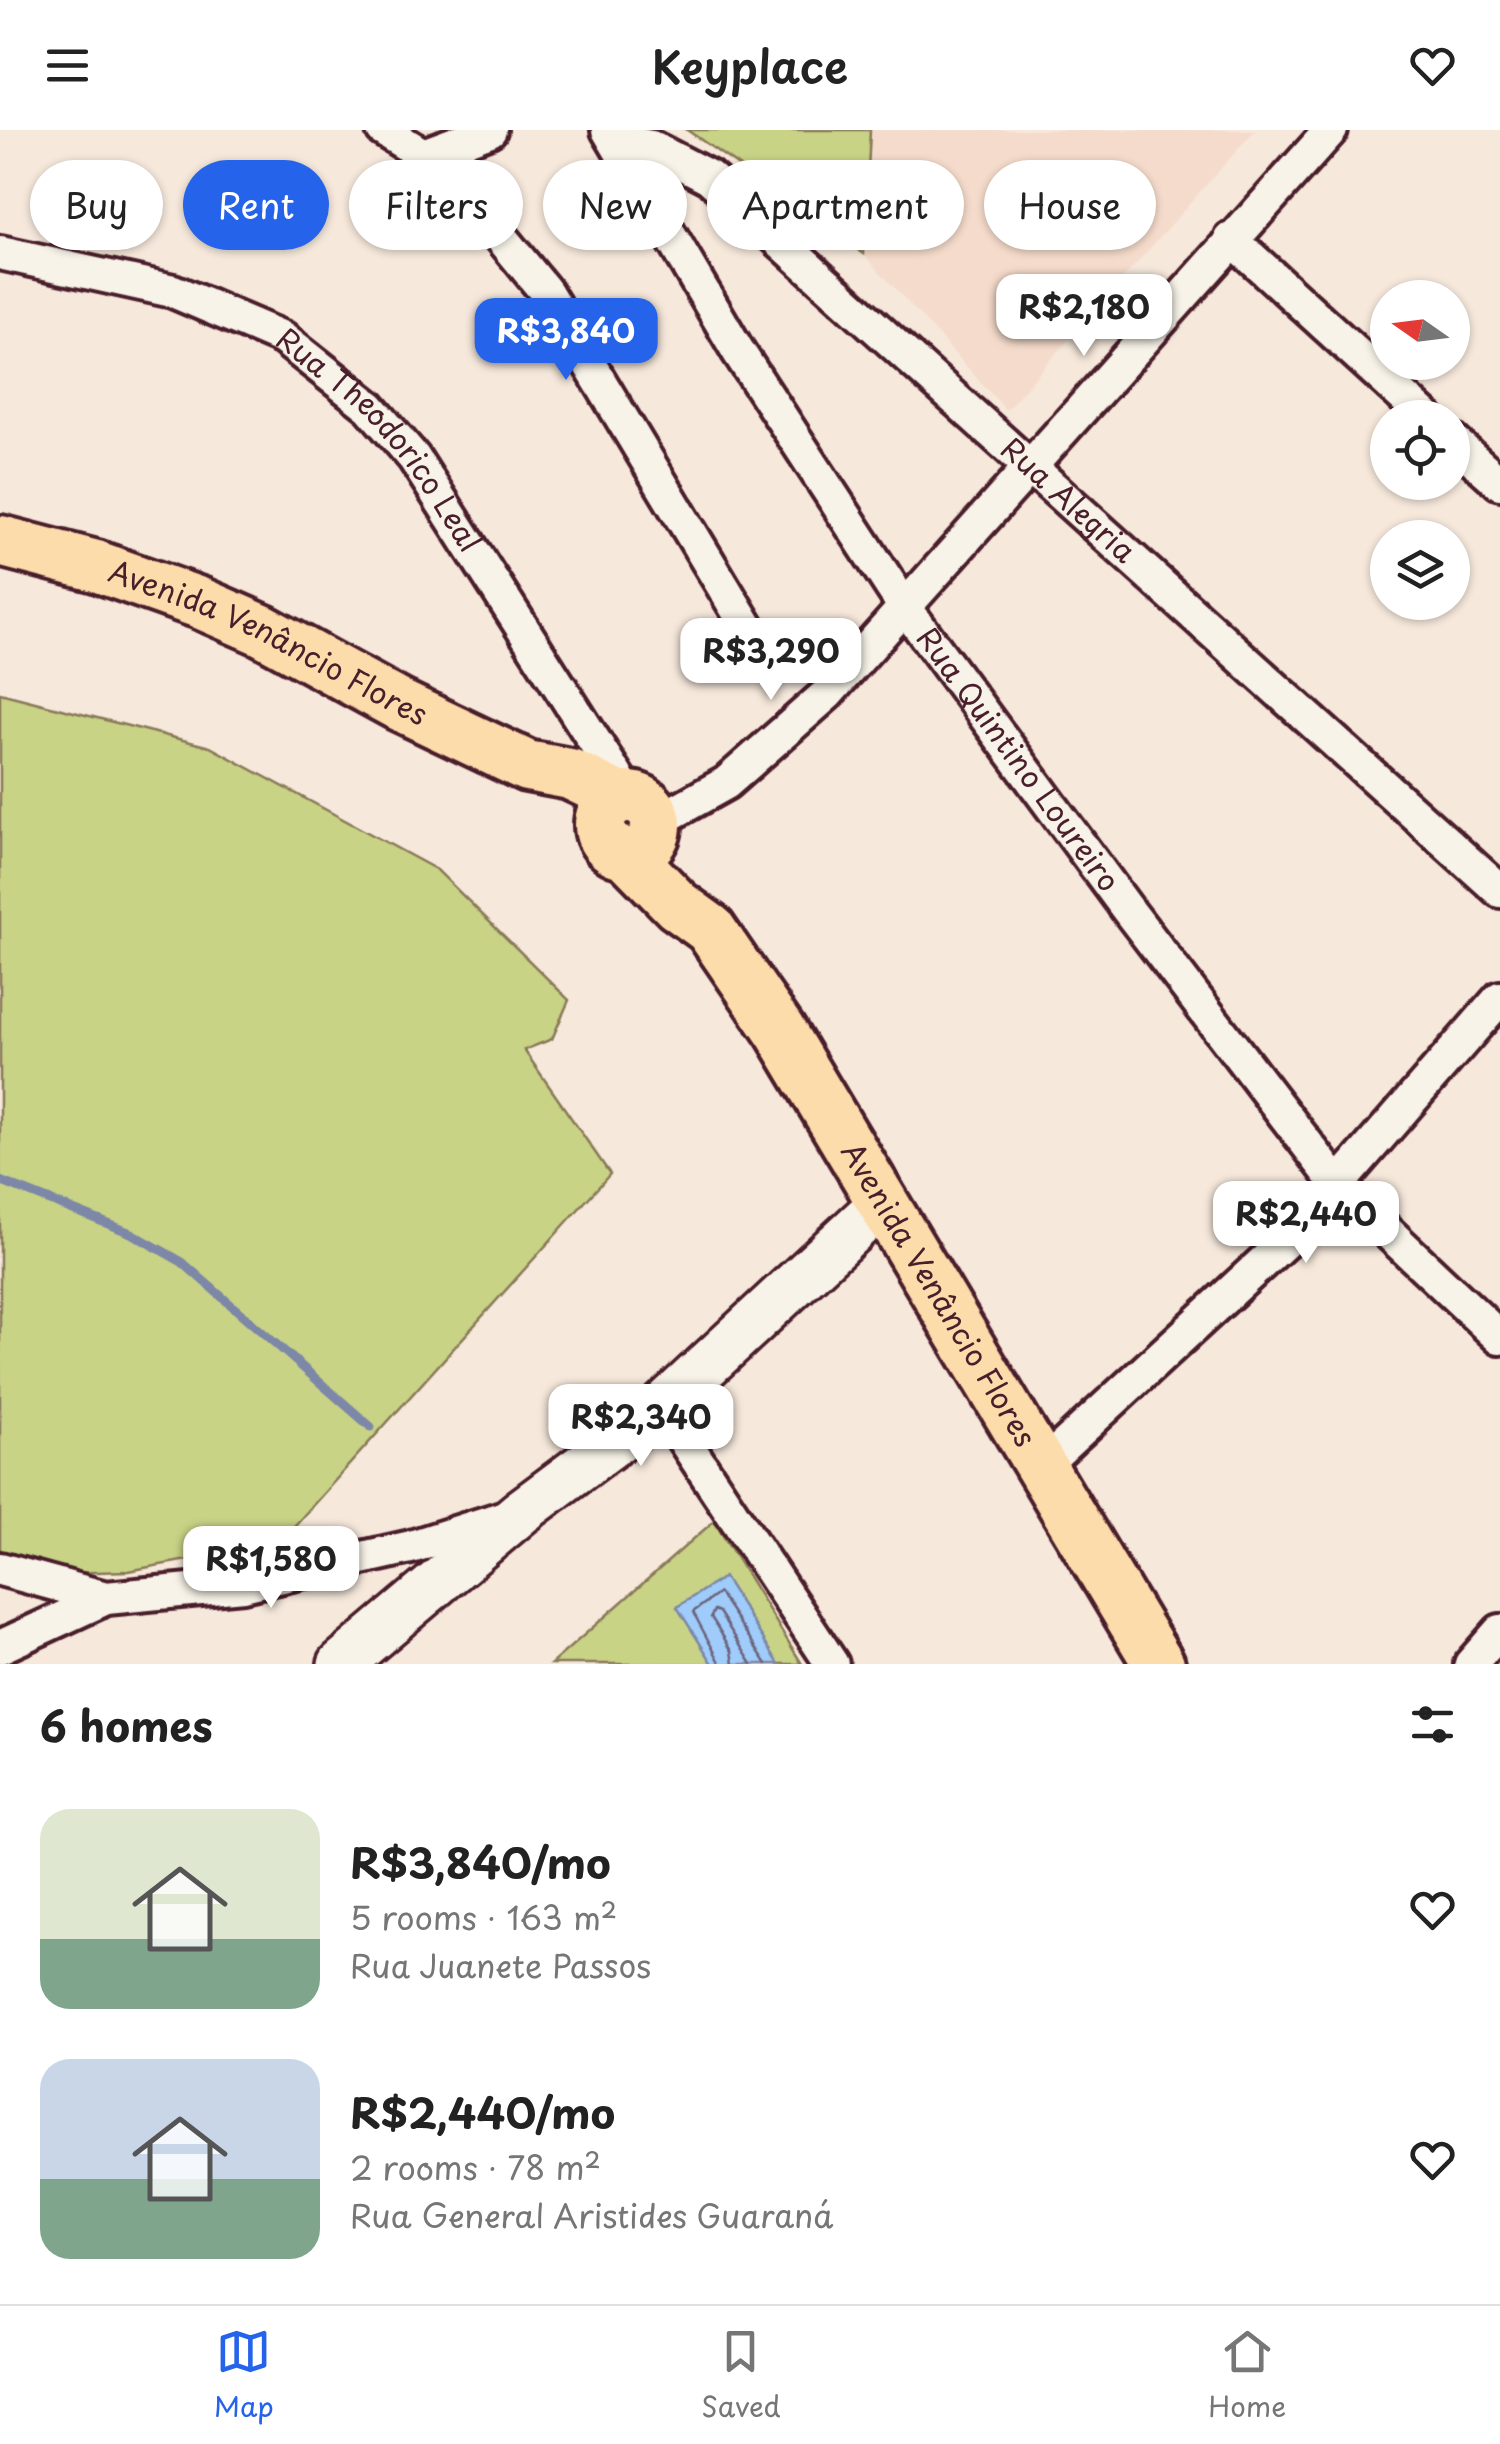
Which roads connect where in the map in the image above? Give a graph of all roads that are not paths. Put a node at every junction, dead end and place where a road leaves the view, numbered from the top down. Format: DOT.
graph roads {
  1 [pos="383,130"];
  2 [pos="490,130"];
  3 [pos="1331,130"];
  4 [pos="613,135"];
  5 [pos="426,154"];
  6 [pos="1231,239"];
  7 [pos="0,253"];
  8 [pos="1408,400"];
  9 [pos="1470,456"];
  10 [pos="1029,470"];
  11 [pos="1500,484"];
  12 [pos="0,541"];
  13 [pos="894,618"];
  14 [pos="748,628"];
  15 [pos="639,820"];
  16 [pos="1500,892"];
  17 [pos="1500,998"];
  18 [pos="1339,1186"];
  19 [pos="880,1205"];
  20 [pos="1500,1338"];
  21 [pos="662,1406"];
  22 [pos="1042,1466"];
  23 [pos="521,1512"];
  24 [pos="0,1569"];
  25 [pos="106,1598"];
  26 [pos="1500,1631"];
  27 [pos="0,1647"];
  28 [pos="342,1664"];
  29 [pos="832,1664"];
  30 [pos="1159,1664"];
  31 [pos="1471,1664"];
  1 -- 5 [label="street"];
  2 -- 5 [label="street"];
  3 -- 6 [label="street"];
  4 -- 10 [label="street, Rua Alegria"];
  4 -- 13 [label="street, Rua Quintino Loureiro"];
  5 -- 14 [label="street"];
  6 -- 8 [label="street"];
  6 -- 10 [label="street"];
  7 -- 15 [label="street, Rua Theodorico Leal"];
  9 -- 11 [label="street"];
  10 -- 13 [label="street"];
  10 -- 16 [label="street, Rua Alegria"];
  12 -- 15 [label="main road, Avenida Venâncio Flores"];
  13 -- 15 [label="street"];
  13 -- 18 [label="street, Rua Quintino Loureiro"];
  15 -- 19 [label="main road, Avenida Venâncio Flores"];
  17 -- 18 [label="street"];
  18 -- 20 [label="street, Rua Quintino Loureiro"];
  18 -- 22 [label="street"];
  19 -- 21 [label="street"];
  19 -- 22 [label="main road, Avenida Venâncio Flores"];
  21 -- 23 [label="street"];
  21 -- 29 [label="street"];
  22 -- 30 [label="main road, Avenida Venâncio Flores"];
  23 -- 25 [label="street"];
  23 -- 28 [label="street"];
  24 -- 25 [label="street"];
  25 -- 27 [label="street"];
  26 -- 31 [label="street"];
}
